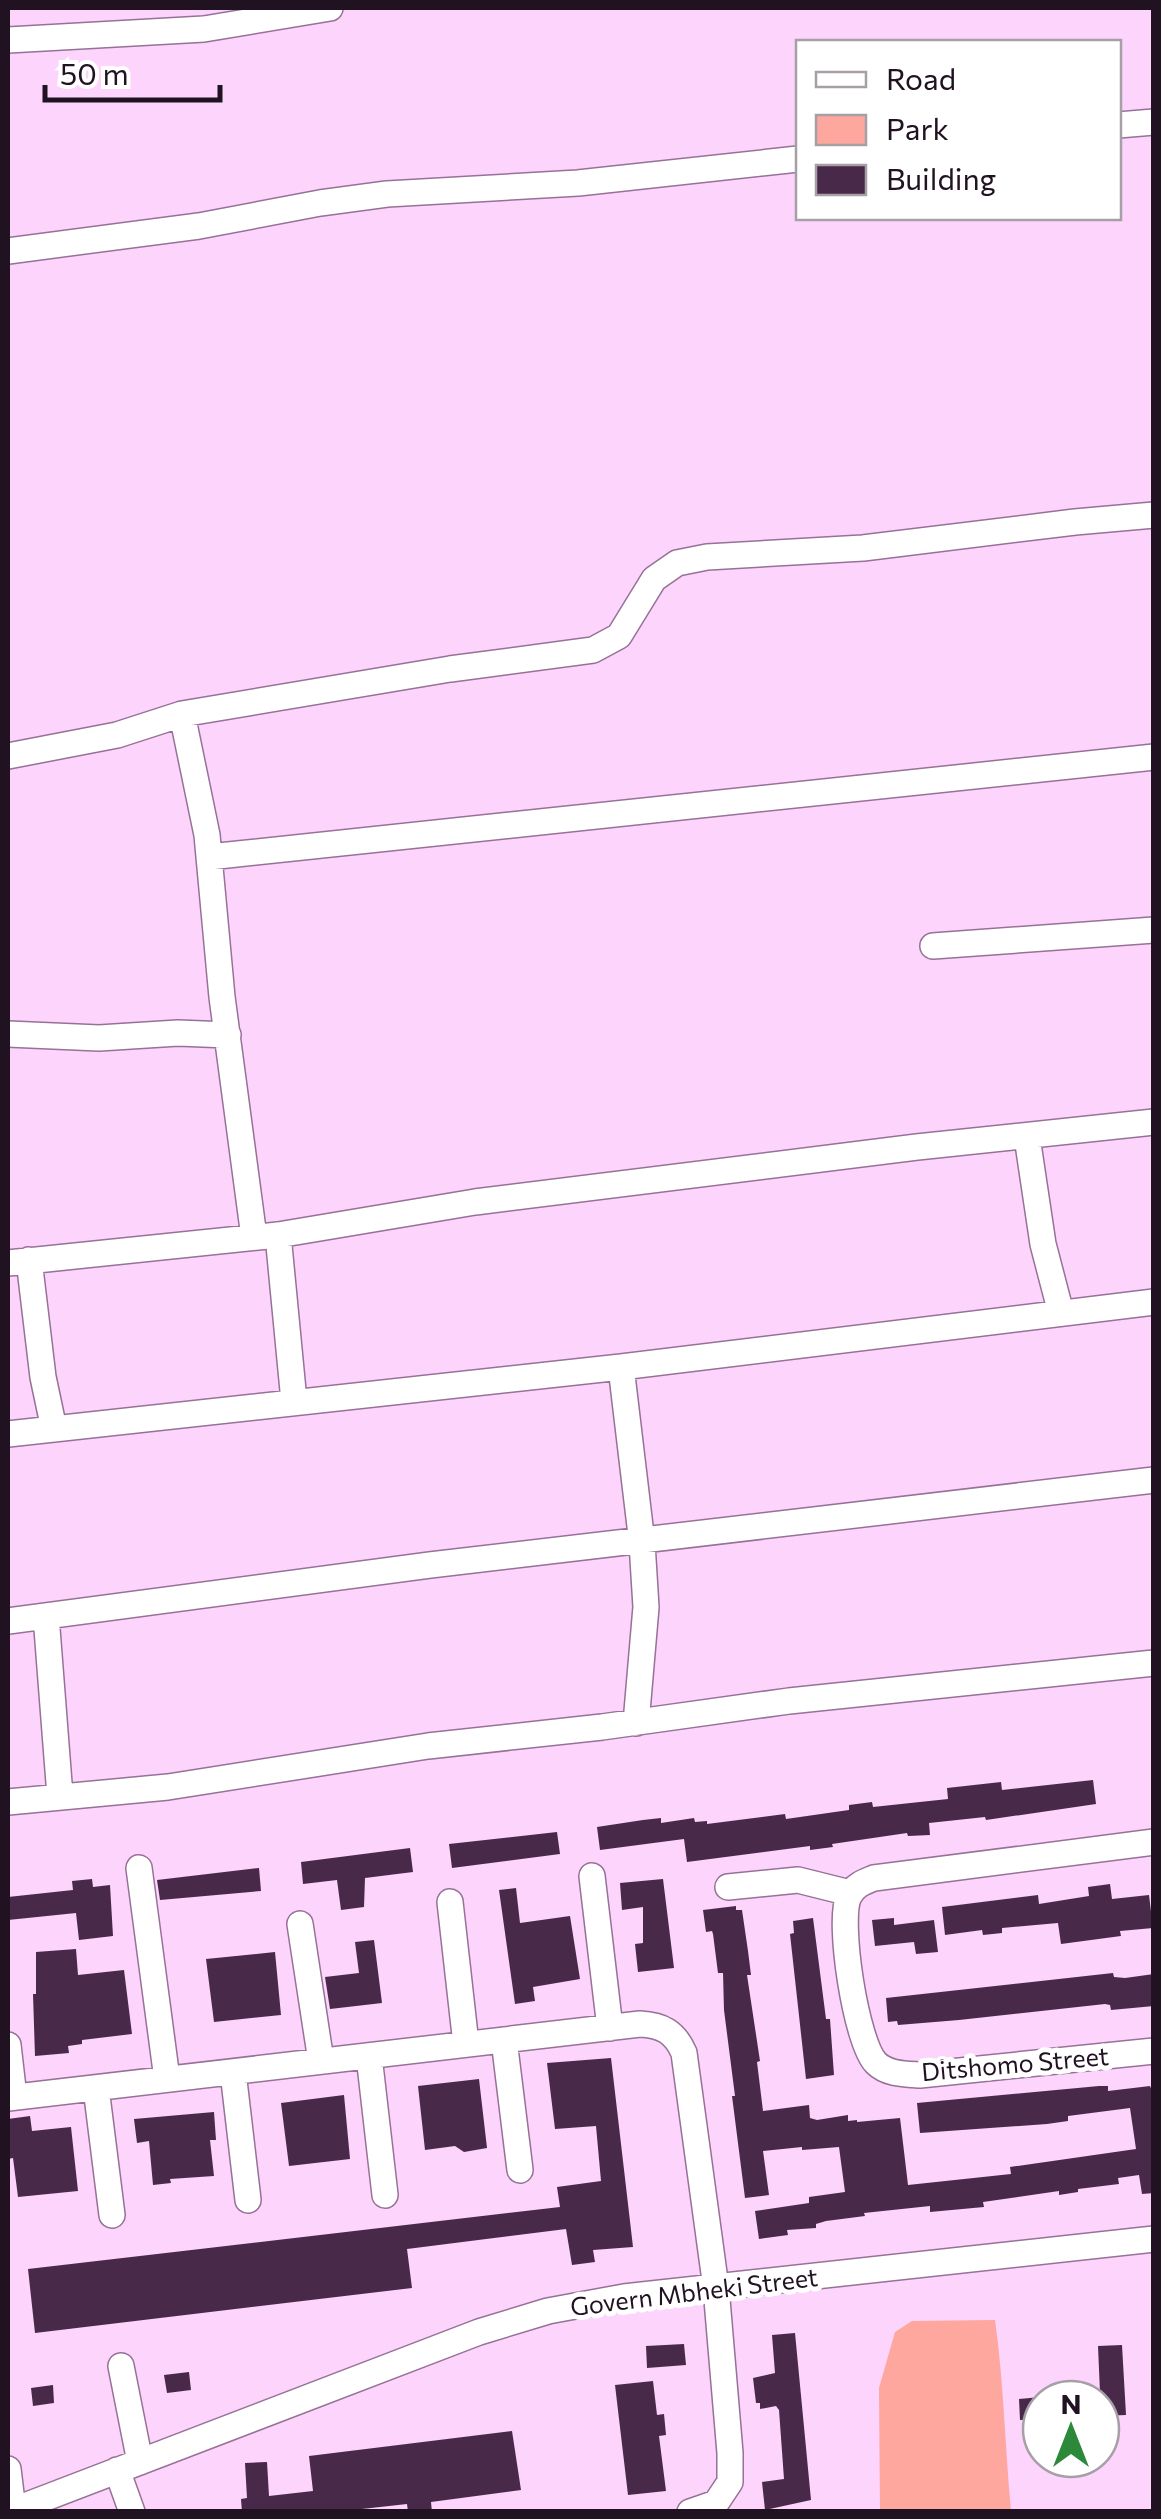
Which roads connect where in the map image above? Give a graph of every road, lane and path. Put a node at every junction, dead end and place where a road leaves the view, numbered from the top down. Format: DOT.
graph roads {
  1 [pos="330,8"];
  2 [pos="8,40"];
  3 [pos="1154,122"];
  4 [pos="1121,125"];
  5 [pos="796,159"];
  6 [pos="8,251"];
  7 [pos="1154,515"];
  8 [pos="182,714"];
  9 [pos="8,756"];
  10 [pos="1154,757"];
  11 [pos="209,857"];
  12 [pos="1154,930"];
  13 [pos="932,946"];
  14 [pos="8,1034"];
  15 [pos="228,1035"];
  16 [pos="1154,1122"];
  17 [pos="1028,1137"];
  18 [pos="266,1236"];
  19 [pos="18,1261"];
  20 [pos="1154,1302"];
  21 [pos="1061,1313"];
  22 [pos="620,1367"];
  23 [pos="294,1401"];
  24 [pos="54,1429"];
  25 [pos="8,1434"];
  26 [pos="1154,1480"];
  27 [pos="642,1543"];
  28 [pos="46,1616"];
  29 [pos="8,1622"];
  30 [pos="1154,1663"];
  31 [pos="636,1723"];
  32 [pos="60,1796"];
  33 [pos="8,1802"];
  34 [pos="1154,1842"];
  35 [pos="139,1868"];
  36 [pos="592,1876"];
  37 [pos="728,1887"];
  38 [pos="850,1893"];
  39 [pos="450,1902"];
  40 [pos="300,1924"];
  41 [pos="610,2028"];
  42 [pos="504,2040"];
  43 [pos="466,2044"];
  44 [pos="8,2045"];
  45 [pos="1154,2051"];
  46 [pos="369,2056"];
  47 [pos="321,2062"];
  48 [pos="232,2072"];
  49 [pos="166,2079"];
  50 [pos="96,2088"];
  51 [pos="11,2097"];
  52 [pos="520,2170"];
  53 [pos="385,2194"];
  54 [pos="248,2200"];
  55 [pos="112,2215"];
  56 [pos="1154,2239"];
  57 [pos="716,2288"];
  58 [pos="121,2366"];
  59 [pos="129,2466"];
  60 [pos="8,2469"];
  61 [pos="10,2511"];
  62 [pos="132,2512"];
  63 [pos="690,2512"];
  1 -- 2 [label="street"];
  3 -- 4 [label="street"];
  5 -- 6 [label="street"];
  7 -- 8 [label="street"];
  8 -- 9 [label="street"];
  8 -- 11 [label="street"];
  10 -- 11 [label="street"];
  11 -- 15 [label="street"];
  12 -- 13 [label="street"];
  14 -- 15 [label="street"];
  15 -- 18 [label="street"];
  16 -- 17 [label="street"];
  17 -- 18 [label="street"];
  17 -- 21 [label="street"];
  18 -- 19 [label="street"];
  18 -- 23 [label="street"];
  19 -- 24 [label="street"];
  20 -- 21 [label="street"];
  21 -- 22 [label="street"];
  22 -- 23 [label="street"];
  22 -- 27 [label="street"];
  23 -- 24 [label="street"];
  24 -- 25 [label="street"];
  26 -- 27 [label="street"];
  27 -- 28 [label="street"];
  27 -- 31 [label="street"];
  28 -- 29 [label="street"];
  28 -- 32 [label="street"];
  30 -- 31 [label="street"];
  31 -- 32 [label="street"];
  32 -- 33 [label="street"];
  34 -- 38 [label="street"];
  35 -- 49 [label="street"];
  36 -- 41 [label="street"];
  37 -- 38 [label="street"];
  38 -- 45 [label="street, Ditshomo Street"];
  39 -- 43 [label="street"];
  40 -- 47 [label="street"];
  41 -- 42 [label="street"];
  41 -- 57 [label="street"];
  42 -- 43 [label="street"];
  42 -- 52 [label="street"];
  43 -- 46 [label="street"];
  44 -- 51 [label="street"];
  46 -- 47 [label="street"];
  46 -- 53 [label="street"];
  47 -- 48 [label="street"];
  48 -- 49 [label="street"];
  48 -- 54 [label="street"];
  49 -- 50 [label="street"];
  50 -- 51 [label="street"];
  50 -- 55 [label="street"];
  56 -- 57 [label="street, Govern Mbheki Street"];
  57 -- 59 [label="street, Govern Mbheki Street"];
  57 -- 63 [label="street"];
  58 -- 59 [label="street"];
  59 -- 61 [label="street, Govern Mbheki Street"];
  59 -- 62 [label="street"];
  60 -- 61 [label="street, Govern Mbheki Street"];
}
